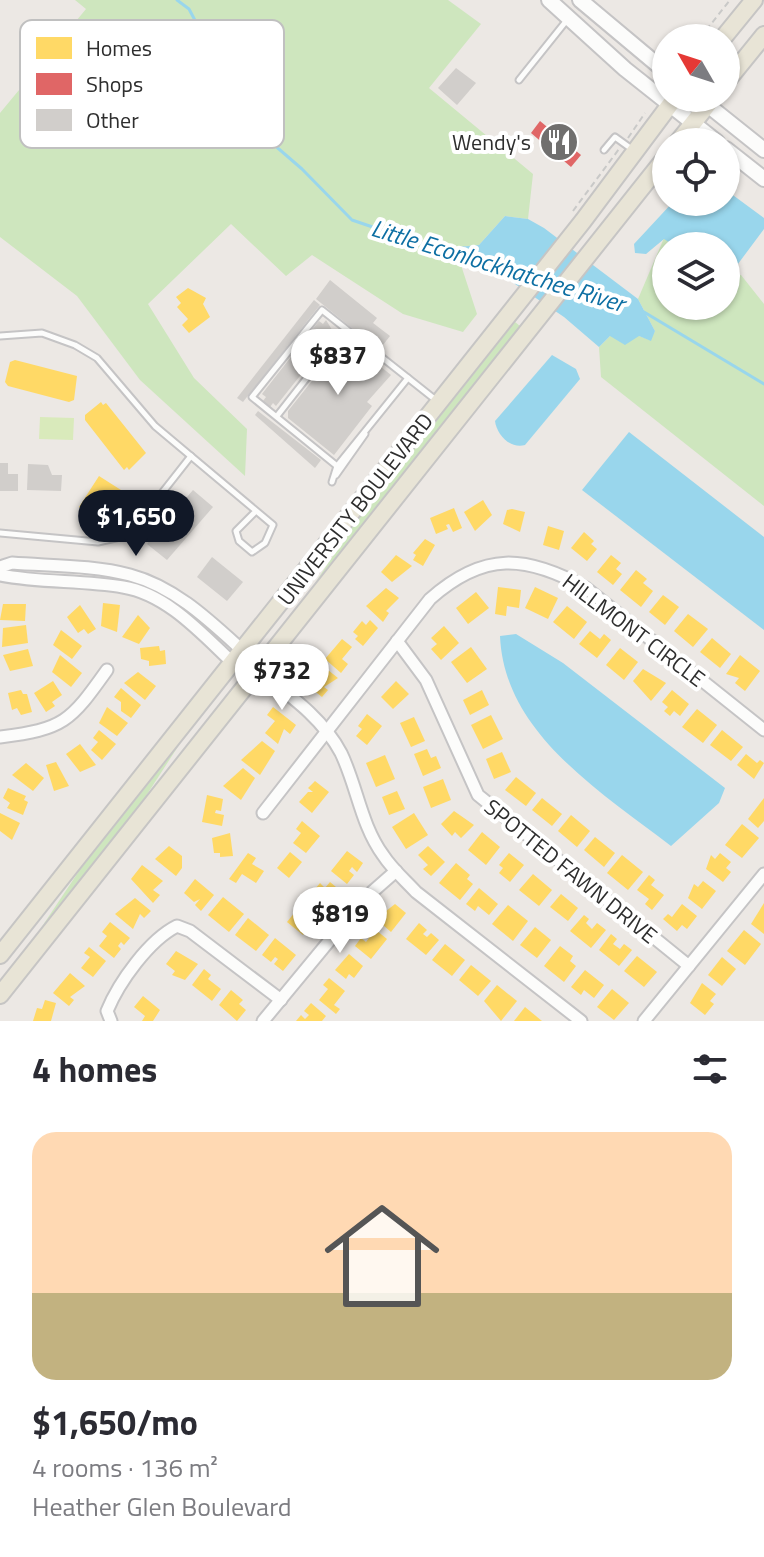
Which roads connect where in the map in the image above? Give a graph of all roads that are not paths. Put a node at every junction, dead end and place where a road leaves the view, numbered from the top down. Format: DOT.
graph roads {
  1 [pos="549,0"];
  2 [pos="580,0"];
  3 [pos="754,0"];
  4 [pos="568,19"];
  5 [pos="734,24"];
  6 [pos="764,35"];
  7 [pos="652,60"];
  8 [pos="740,65"];
  9 [pos="519,80"];
  10 [pos="652,85"];
  11 [pos="663,112"];
  12 [pos="683,112"];
  13 [pos="700,112"];
  14 [pos="721,112"];
  15 [pos="693,123"];
  16 [pos="689,128"];
  17 [pos="699,128"];
  18 [pos="629,147"];
  19 [pos="604,150"];
  20 [pos="764,150"];
  21 [pos="740,160"];
  22 [pos="652,175"];
  23 [pos="764,179"];
  24 [pos="345,329"];
  25 [pos="0,336"];
  26 [pos="408,378"];
  27 [pos="439,403"];
  28 [pos="277,416"];
  29 [pos="365,432"];
  30 [pos="191,456"];
  31 [pos="337,466"];
  32 [pos="255,512"];
  33 [pos="0,533"];
  34 [pos="0,567"];
  35 [pos="0,575"];
  36 [pos="271,616"];
  37 [pos="397,641"];
  38 [pos="238,657"];
  39 [pos="107,670"];
  40 [pos="258,671"];
  41 [pos="226,712"];
  42 [pos="764,730"];
  43 [pos="327,731"];
  44 [pos="0,737"];
  45 [pos="263,813"];
  46 [pos="396,871"];
  47 [pos="764,874"];
  48 [pos="0,955"];
  49 [pos="689,966"];
  50 [pos="0,995"];
  51 [pos="281,1000"];
  52 [pos="111,1021"];
  53 [pos="263,1021"];
  54 [pos="581,1021"];
  55 [pos="644,1021"];
  1 -- 4 [label="street"];
  2 -- 7 [label="street"];
  3 -- 5 [label="main road"];
  4 -- 9 [label="lane"];
  4 -- 10 [label="street"];
  6 -- 8 [label="main road"];
  11 -- 18 [label="main road, UNIVERSITY BOULEVARD"];
  12 -- 15 [label="street"];
  13 -- 15 [label="main road"];
  14 -- 20 [label="street"];
  15 -- 16 [label="main road"];
  15 -- 17 [label="street"];
  18 -- 19 [label="lane"];
  18 -- 27 [label="main road, UNIVERSITY BOULEVARD"];
  21 -- 23 [label="street"];
  22 -- 40 [label="main road, UNIVERSITY BOULEVARD"];
  24 -- 26 [label="lane"];
  24 -- 28 [label="lane"];
  24 -- 28 [label="lane"];
  25 -- 30 [label="lane"];
  26 -- 27 [label="lane"];
  26 -- 29 [label="lane"];
  27 -- 36 [label="main road, UNIVERSITY BOULEVARD"];
  28 -- 31 [label="lane"];
  29 -- 31 [label="lane"];
  29 -- 31 [label="lane"];
  30 -- 32 [label="lane"];
  30 -- 33 [label="lane"];
  32 -- 32 [label="lane"];
  34 -- 38 [label="street"];
  35 -- 38 [label="street"];
  36 -- 38 [label="main road, UNIVERSITY BOULEVARD"];
  36 -- 40 [label="main road"];
  37 -- 42 [label="street, HILLMONT CIRCLE"];
  37 -- 43 [label="street, HILLMONT CIRCLE"];
  37 -- 49 [label="street, SPOTTED FAWN DRIVE"];
  38 -- 41 [label="main road"];
  38 -- 48 [label="main road, UNIVERSITY BOULEVARD"];
  39 -- 44 [label="street"];
  40 -- 41 [label="main road, UNIVERSITY BOULEVARD"];
  40 -- 43 [label="street"];
  41 -- 50 [label="main road, UNIVERSITY BOULEVARD"];
  43 -- 45 [label="street, HILLMONT CIRCLE"];
  43 -- 46 [label="street"];
  46 -- 51 [label="street"];
  46 -- 54 [label="street"];
  47 -- 49 [label="street"];
  49 -- 55 [label="street"];
  51 -- 52 [label="street"];
  51 -- 53 [label="street"];
}
